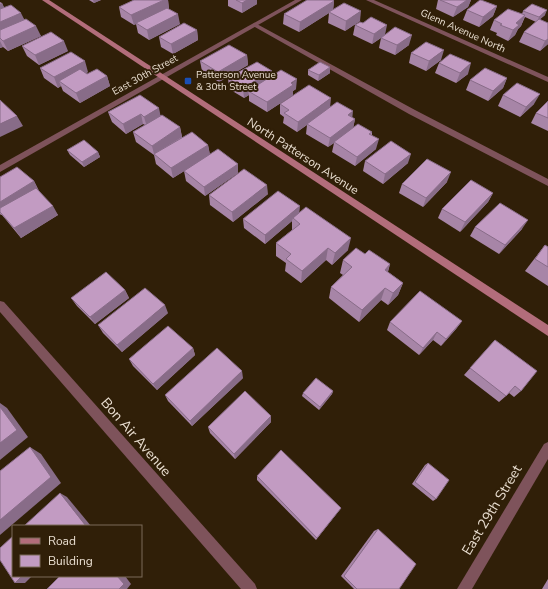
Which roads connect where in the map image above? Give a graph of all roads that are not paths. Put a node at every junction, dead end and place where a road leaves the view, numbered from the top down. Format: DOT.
graph roads {
  1 [pos="45,0"];
  2 [pos="299,0"];
  3 [pos="369,0"];
  4 [pos="255,25"];
  5 [pos="161,77"];
  6 [pos="548,80"];
  7 [pos="0,169"];
  8 [pos="548,183"];
  9 [pos="0,305"];
  10 [pos="548,331"];
  11 [pos="548,448"];
  12 [pos="250,589"];
  13 [pos="464,589"];
  1 -- 5 [label="main road, North Patterson Avenue"];
  2 -- 4 [label="street, East 30th Street"];
  3 -- 6 [label="street, Glenn Avenue North"];
  4 -- 5 [label="street, East 30th Street"];
  4 -- 8 [label="street"];
  5 -- 7 [label="street, East 30th Street"];
  5 -- 10 [label="main road, North Patterson Avenue"];
  9 -- 12 [label="street, Bon Air Avenue"];
  11 -- 13 [label="street, East 29th Street"];
}
